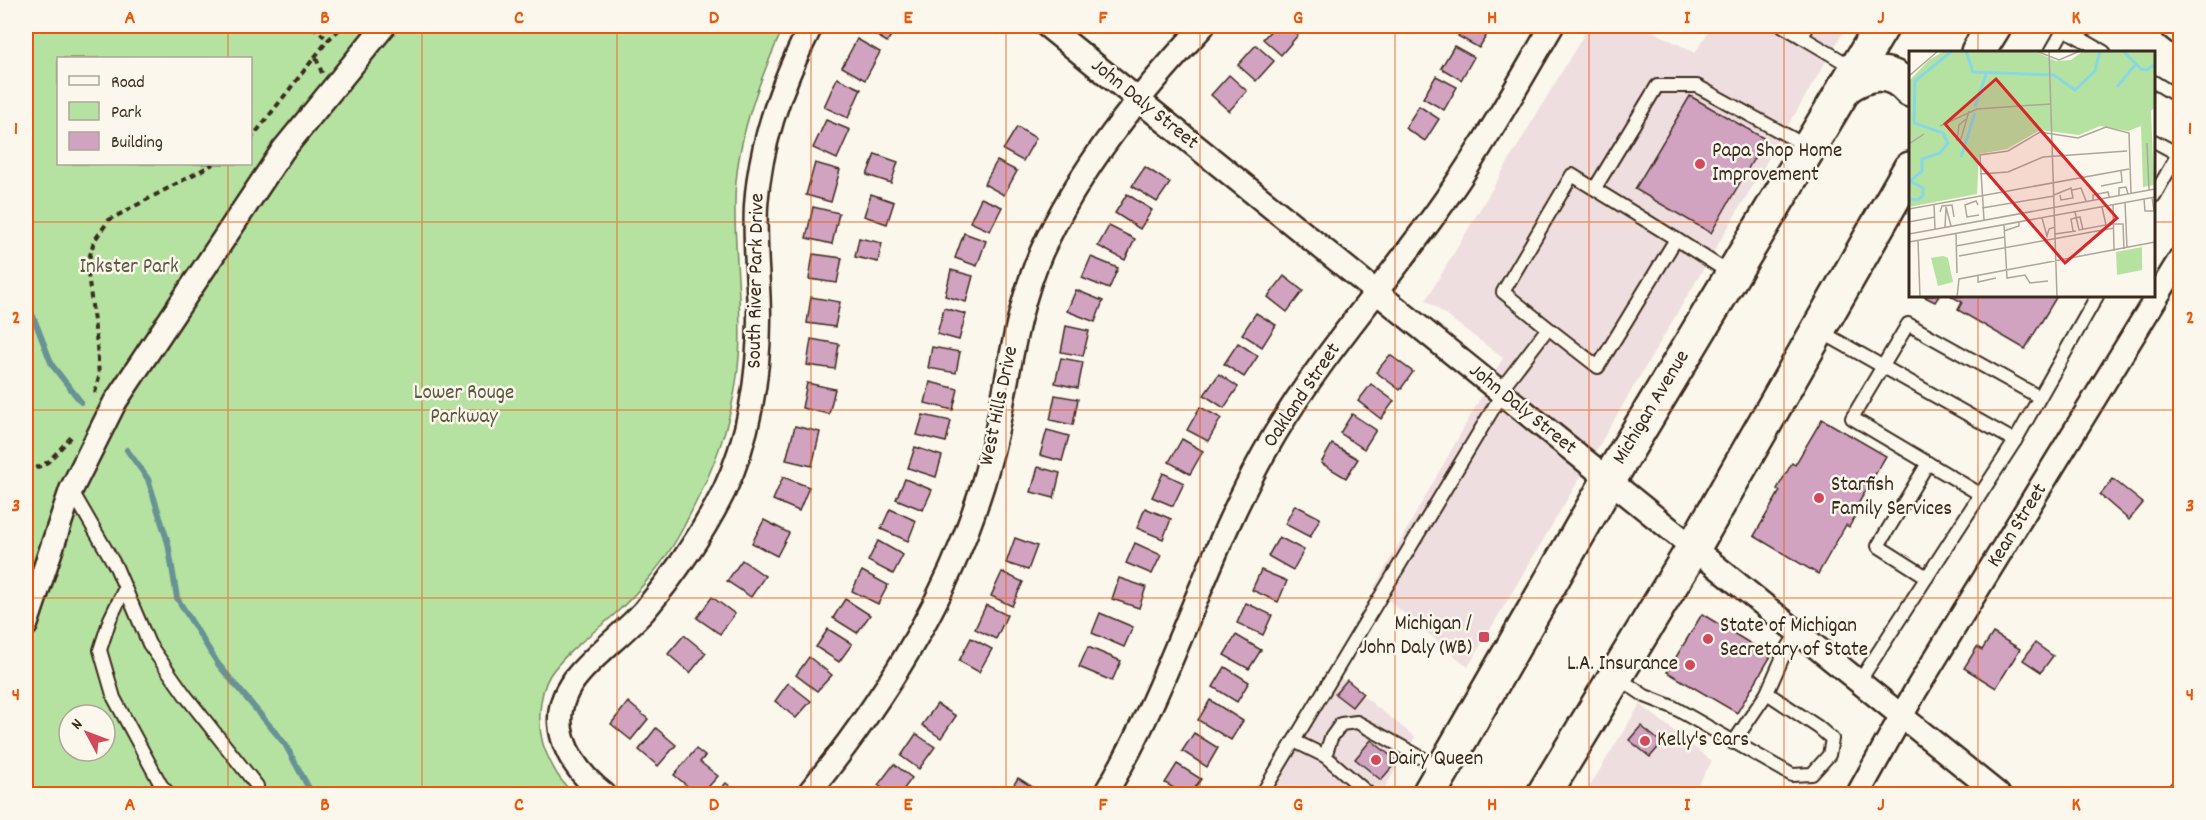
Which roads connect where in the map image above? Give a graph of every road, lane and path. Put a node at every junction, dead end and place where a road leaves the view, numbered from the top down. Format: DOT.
graph roads {
  1 [pos="312,26"];
  2 [pos="343,26"];
  3 [pos="384,26"];
  4 [pos="811,26"];
  5 [pos="1047,26"];
  6 [pos="1203,26"];
  7 [pos="1552,26"];
  8 [pos="1783,26"];
  9 [pos="1882,26"];
  10 [pos="2170,26"];
  11 [pos="1805,31"];
  12 [pos="2181,34"];
  13 [pos="328,40"];
  14 [pos="2052,51"];
  15 [pos="2102,51"];
  16 [pos="1850,78"];
  17 [pos="2155,83"];
  18 [pos="1909,88"];
  19 [pos="2181,98"];
  20 [pos="1138,100"];
  21 [pos="252,137"];
  22 [pos="2155,141"];
  23 [pos="1808,148"];
  24 [pos="2179,151"];
  25 [pos="211,165"];
  26 [pos="1909,172"];
  27 [pos="1595,188"];
  28 [pos="2155,194"];
  29 [pos="1676,239"];
  30 [pos="2181,259"];
  31 [pos="1732,274"];
  32 [pos="1376,293"];
  33 [pos="2096,297"];
  34 [pos="1548,328"];
  35 [pos="1817,329"];
  36 [pos="1882,366"];
  37 [pos="1501,393"];
  38 [pos="2039,397"];
  39 [pos="93,398"];
  40 [pos="78,427"];
  41 [pos="2015,441"];
  42 [pos="1928,463"];
  43 [pos="26,473"];
  44 [pos="1609,480"];
  45 [pos="71,490"];
  46 [pos="1980,494"];
  47 [pos="1694,547"];
  48 [pos="1927,577"];
  49 [pos="125,588"];
  50 [pos="26,625"];
  51 [pos="1798,632"];
  52 [pos="1616,676"];
  53 [pos="1859,682"];
  54 [pos="1767,693"];
  55 [pos="1902,717"];
  56 [pos="1294,741"];
  57 [pos="1733,743"];
  58 [pos="1325,756"];
  59 [pos="1436,782"];
  60 [pos="1268,792"];
  61 [pos="169,795"];
  62 [pos="256,795"];
  63 [pos="604,795"];
  64 [pos="808,795"];
  65 [pos="1105,795"];
  66 [pos="1369,795"];
  67 [pos="1544,795"];
  68 [pos="1858,795"];
  69 [pos="1998,795"];
  1 -- 13 [label="path"];
  2 -- 13 [label="path"];
  3 -- 45 [label="street"];
  4 -- 63 [label="street, South River Park Drive"];
  5 -- 20 [label="street, John Daly Street"];
  6 -- 20 [label="street, West Hills Drive"];
  7 -- 32 [label="street, Oakland Street"];
  8 -- 11 [label="lane"];
  9 -- 16 [label="main road, Michigan Avenue"];
  10 -- 12 [label="street"];
  11 -- 16 [label="lane"];
  13 -- 21 [label="path"];
  14 -- 15 [label="lane"];
  16 -- 18 [label="main road"];
  16 -- 23 [label="main road, Michigan Avenue"];
  17 -- 19 [label="lane"];
  20 -- 32 [label="street, John Daly Street"];
  20 -- 64 [label="street, West Hills Drive"];
  22 -- 24 [label="lane"];
  23 -- 27 [label="lane"];
  23 -- 31 [label="main road, Michigan Avenue"];
  24 -- 28 [label="lane"];
  25 -- 39 [label="path"];
  26 -- 35 [label="main road"];
  27 -- 29 [label="lane"];
  27 -- 34 [label="lane"];
  29 -- 31 [label="lane"];
  29 -- 34 [label="lane"];
  30 -- 55 [label="street, Kean Street"];
  31 -- 44 [label="main road, Michigan Avenue"];
  32 -- 37 [label="street, John Daly Street"];
  32 -- 65 [label="street, Oakland Street"];
  33 -- 38 [label="lane"];
  34 -- 37 [label="lane"];
  35 -- 36 [label="lane"];
  35 -- 47 [label="main road"];
  36 -- 38 [label="lane"];
  36 -- 41 [label="lane"];
  36 -- 42 [label="lane"];
  37 -- 44 [label="street, John Daly Street"];
  37 -- 56 [label="lane"];
  38 -- 41 [label="lane"];
  40 -- 43 [label="path"];
  41 -- 46 [label="lane"];
  42 -- 46 [label="lane"];
  42 -- 48 [label="lane"];
  44 -- 47 [label="street, John Daly Street"];
  44 -- 59 [label="main road, Michigan Avenue"];
  45 -- 49 [label="lane"];
  45 -- 50 [label="street"];
  46 -- 48 [label="lane"];
  47 -- 51 [label="street, John Daly Street"];
  47 -- 52 [label="main road"];
  48 -- 53 [label="lane"];
  49 -- 61 [label="lane"];
  49 -- 62 [label="lane"];
  51 -- 53 [label="street, John Daly Street"];
  51 -- 54 [label="lane"];
  52 -- 57 [label="lane"];
  52 -- 67 [label="main road"];
  53 -- 55 [label="street, John Daly Street"];
  54 -- 57 [label="lane"];
  54 -- 57 [label="lane"];
  55 -- 68 [label="street, Kean Street"];
  55 -- 69 [label="street, John Daly Street"];
  56 -- 58 [label="lane"];
  56 -- 60 [label="lane"];
  58 -- 59 [label="lane"];
  58 -- 66 [label="lane"];
}
